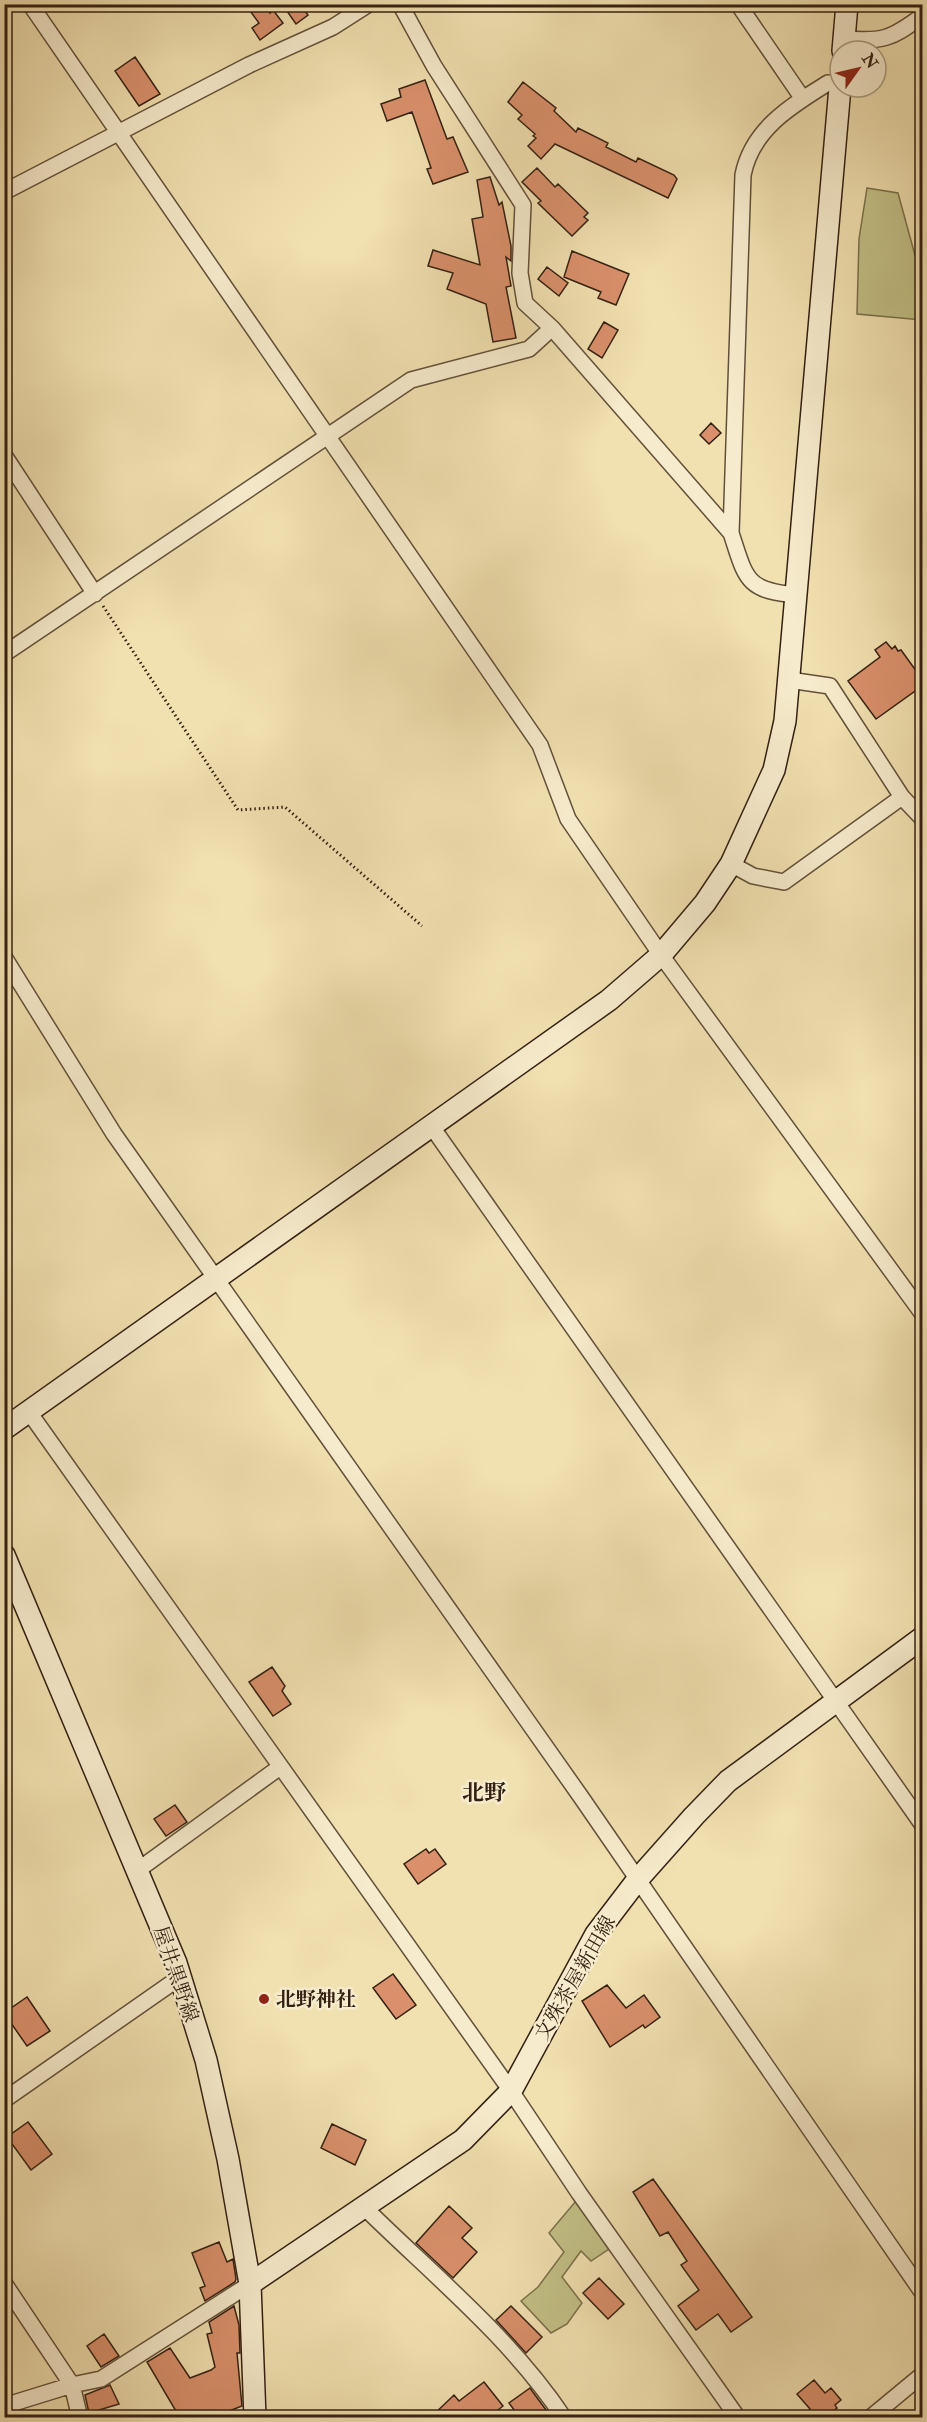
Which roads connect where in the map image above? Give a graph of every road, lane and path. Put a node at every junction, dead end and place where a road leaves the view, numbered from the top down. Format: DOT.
graph roads {
  1 [pos="30,4"];
  2 [pos="369,4"];
  3 [pos="400,4"];
  4 [pos="738,4"];
  5 [pos="847,4"];
  6 [pos="922,16"];
  7 [pos="844,39"];
  8 [pos="883,39"];
  9 [pos="828,83"];
  10 [pos="803,99"];
  11 [pos="839,99"];
  12 [pos="119,132"];
  13 [pos="4,192"];
  14 [pos="552,328"];
  15 [pos="327,436"];
  16 [pos="4,456"];
  17 [pos="731,533"];
  18 [pos="95,594"];
  19 [pos="797,595"];
  20 [pos="4,654"];
  21 [pos="789,680"];
  22 [pos="902,797"];
  23 [pos="922,818"];
  24 [pos="731,864"];
  25 [pos="422,926"];
  26 [pos="662,955"];
  27 [pos="4,957"];
  28 [pos="432,1127"];
  29 [pos="216,1280"];
  30 [pos="922,1313"];
  31 [pos="29,1412"];
  32 [pos="4,1429"];
  33 [pos="4,1555"];
  34 [pos="922,1638"];
  35 [pos="835,1700"];
  36 [pos="280,1767"];
  37 [pos="922,1824"];
  38 [pos="138,1870"];
  39 [pos="638,1879"];
  40 [pos="179,1978"];
  41 [pos="512,2091"];
  42 [pos="4,2100"];
  43 [pos="365,2208"];
  44 [pos="4,2283"];
  45 [pos="249,2284"];
  46 [pos="922,2292"];
  47 [pos="922,2375"];
  48 [pos="72,2385"];
  49 [pos="4,2406"];
  50 [pos="80,2418"];
  51 [pos="255,2418"];
  52 [pos="564,2418"];
  53 [pos="738,2418"];
  54 [pos="870,2418"];
  1 -- 12 [label="street"];
  2 -- 12 [label="street"];
  3 -- 14 [label="street"];
  4 -- 10 [label="street"];
  5 -- 7 [label="main road"];
  6 -- 8 [label="street"];
  9 -- 10 [label="street"];
  10 -- 17 [label="street"];
  11 -- 19 [label="main road"];
  12 -- 13 [label="street"];
  12 -- 15 [label="street"];
  14 -- 15 [label="street"];
  14 -- 17 [label="street"];
  15 -- 18 [label="street"];
  15 -- 26 [label="street"];
  16 -- 18 [label="street"];
  17 -- 19 [label="street"];
  18 -- 20 [label="street"];
  18 -- 25 [label="path"];
  19 -- 21 [label="main road"];
  21 -- 22 [label="street"];
  21 -- 24 [label="main road"];
  22 -- 23 [label="street"];
  22 -- 24 [label="street"];
  24 -- 26 [label="main road"];
  26 -- 28 [label="main road"];
  26 -- 30 [label="street"];
  27 -- 29 [label="street"];
  28 -- 29 [label="main road"];
  28 -- 35 [label="street"];
  29 -- 31 [label="main road"];
  29 -- 39 [label="street"];
  31 -- 32 [label="main road"];
  31 -- 36 [label="street"];
  33 -- 38 [label="main road, 屋井黒野線"];
  34 -- 35 [label="main road, 文殊茶屋新田線"];
  35 -- 37 [label="street"];
  35 -- 39 [label="main road, 文殊茶屋新田線"];
  36 -- 38 [label="street"];
  36 -- 41 [label="street"];
  38 -- 40 [label="main road, 屋井黒野線"];
  39 -- 41 [label="main road, 文殊茶屋新田線"];
  39 -- 46 [label="street"];
  40 -- 42 [label="street"];
  40 -- 45 [label="main road, 屋井黒野線"];
  41 -- 43 [label="main road, 文殊茶屋新田線"];
  41 -- 53 [label="street"];
  43 -- 45 [label="main road, 文殊茶屋新田線"];
  43 -- 52 [label="street"];
  44 -- 48 [label="street"];
  45 -- 48 [label="street"];
  45 -- 51 [label="main road, 屋井黒野線"];
  47 -- 54 [label="street"];
  48 -- 49 [label="street"];
  48 -- 50 [label="street"];
}
